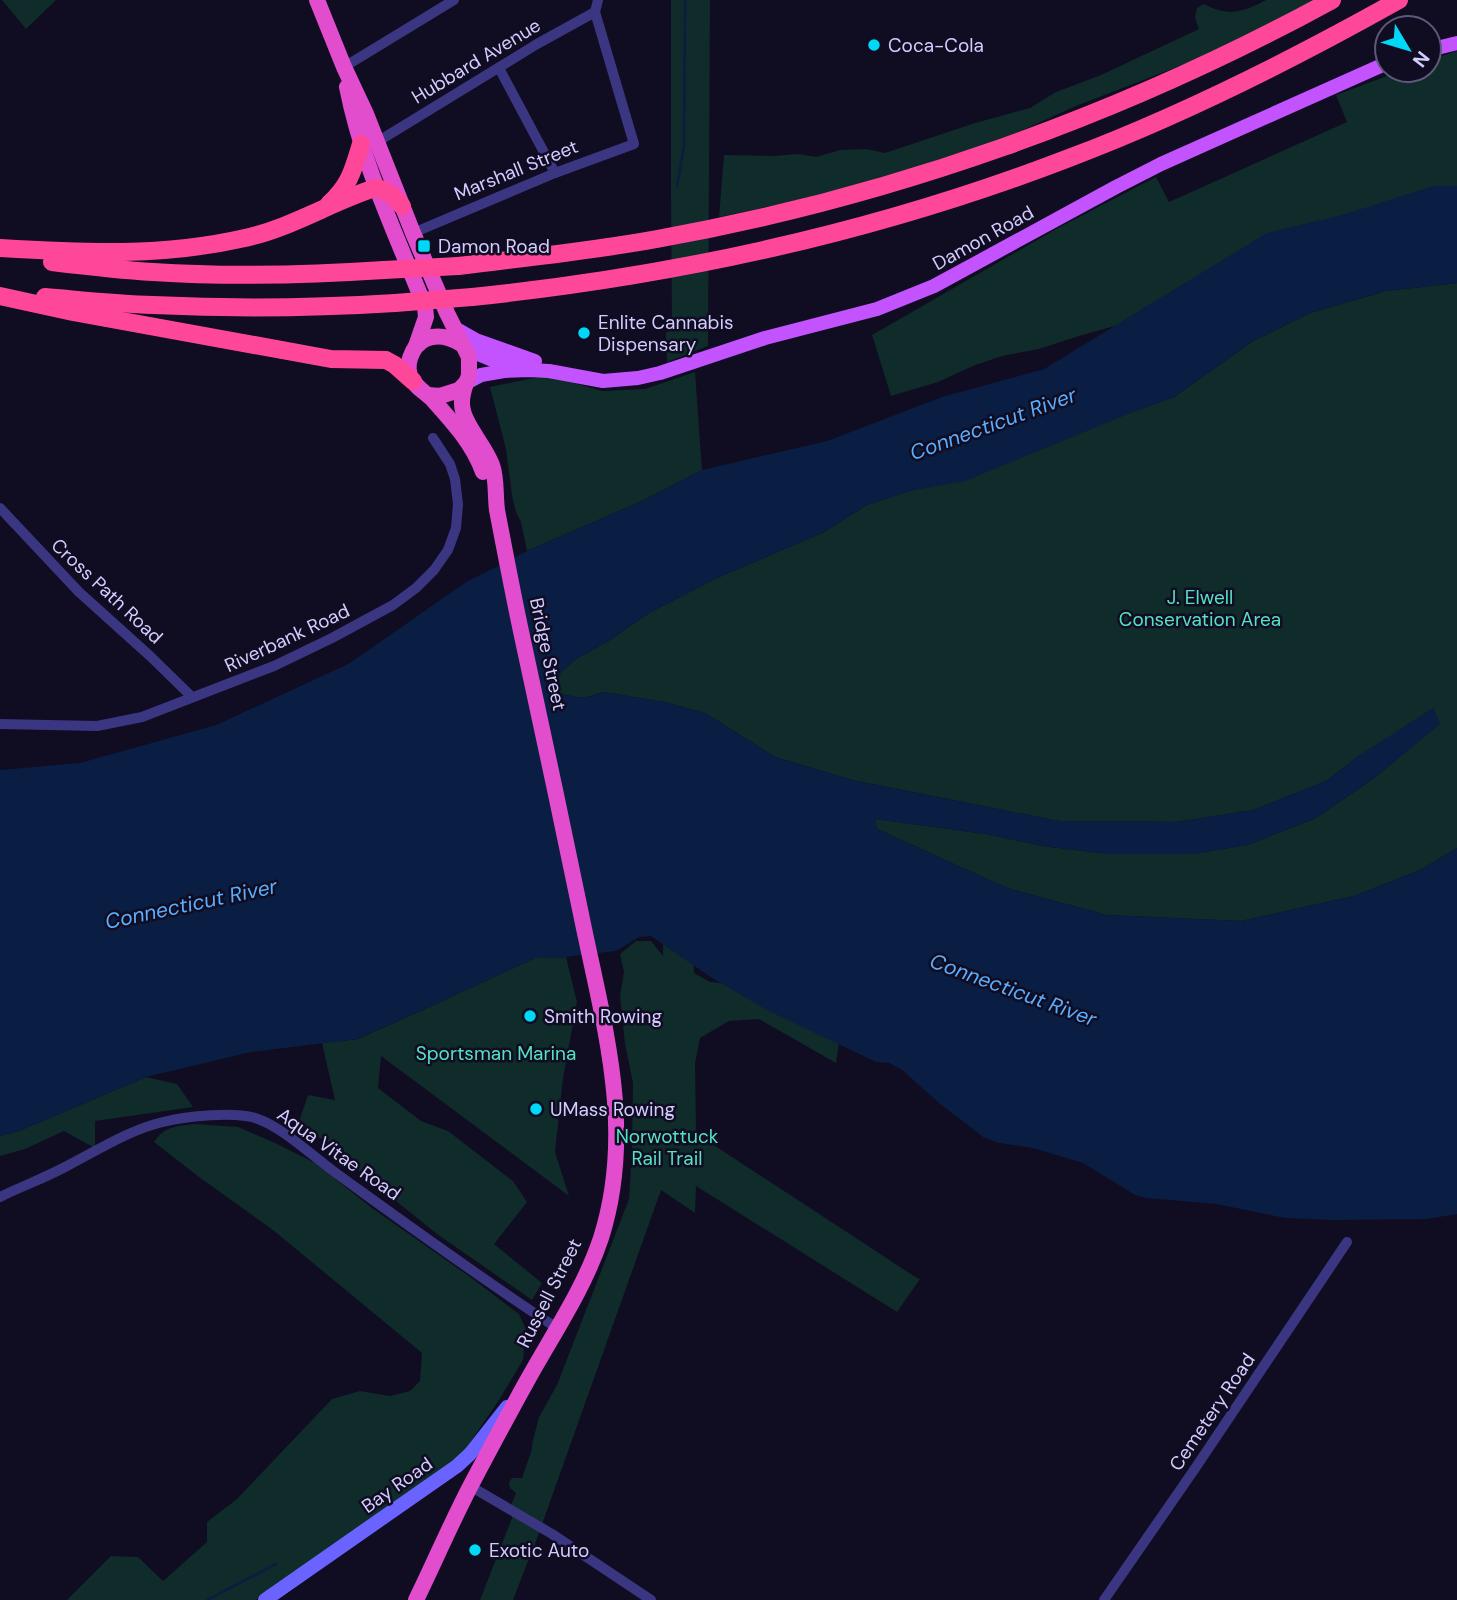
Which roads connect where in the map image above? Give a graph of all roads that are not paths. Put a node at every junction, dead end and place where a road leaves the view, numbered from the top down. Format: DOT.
graph roads {
  1 [pos="317,0"];
  2 [pos="454,0"];
  3 [pos="598,0"];
  4 [pos="1332,0"];
  5 [pos="1399,0"];
  6 [pos="595,12"];
  7 [pos="344,67"];
  8 [pos="499,68"];
  9 [pos="1373,69"];
  10 [pos="369,143"];
  11 [pos="555,173"];
  12 [pos="375,188"];
  13 [pos="402,206"];
  14 [pos="319,211"];
  15 [pos="413,233"];
  16 [pos="0,248"];
  17 [pos="0,256"];
  18 [pos="0,295"];
  19 [pos="455,328"];
  20 [pos="416,346"];
  21 [pos="464,347"];
  22 [pos="535,361"];
  23 [pos="577,376"];
  24 [pos="413,381"];
  25 [pos="466,383"];
  26 [pos="428,395"];
  27 [pos="433,438"];
  28 [pos="495,500"];
  29 [pos="0,508"];
  30 [pos="192,697"];
  31 [pos="0,724"];
  32 [pos="561,816"];
  33 [pos="0,1197"];
  34 [pos="1347,1242"];
  35 [pos="557,1328"];
  36 [pos="529,1378"];
  37 [pos="470,1486"];
  38 [pos="265,1600"];
  39 [pos="416,1600"];
  40 [pos="651,1600"];
  41 [pos="1104,1600"];
  1 -- 7 [label="highway"];
  2 -- 7 [label="street"];
  3 -- 6 [label="street"];
  4 -- 17 [label="highway, bridge"];
  5 -- 18 [label="highway, bridge"];
  6 -- 8 [label="street, Hubbard Avenue"];
  6 -- 11 [label="street, Marshall Street"];
  7 -- 10 [label="highway"];
  8 -- 10 [label="street, Hubbard Avenue"];
  8 -- 11 [label="street"];
  9 -- 23 [label="main road, Damon Road"];
  10 -- 12 [label="highway"];
  10 -- 13 [label="highway"];
  10 -- 14 [label="highway"];
  11 -- 15 [label="street, Marshall Street"];
  12 -- 13 [label="highway"];
  12 -- 14 [label="highway"];
  12 -- 20 [label="highway"];
  13 -- 15 [label="highway"];
  14 -- 16 [label="highway"];
  15 -- 19 [label="highway"];
  18 -- 24 [label="highway"];
  19 -- 21 [label="highway"];
  19 -- 22 [label="main road, Damon Road"];
  20 -- 21 [label="highway"];
  20 -- 24 [label="highway"];
  21 -- 22 [label="main road, Damon Road"];
  21 -- 25 [label="highway"];
  22 -- 23 [label="main road, Damon Road"];
  23 -- 25 [label="main road, Damon Road"];
  24 -- 26 [label="highway"];
  25 -- 26 [label="highway"];
  25 -- 28 [label="highway, Bridge Street"];
  26 -- 28 [label="highway, Bridge Street"];
  27 -- 30 [label="street, Riverbank Road"];
  28 -- 32 [label="highway, Bridge Street"];
  29 -- 30 [label="street, Cross Path Road"];
  30 -- 31 [label="street, Riverbank Road"];
  32 -- 35 [label="highway, Russell Street"];
  33 -- 35 [label="street, Aqua Vitae Road"];
  34 -- 41 [label="street, Cemetery Road"];
  35 -- 36 [label="highway, Russell Street"];
  36 -- 37 [label="highway, Russell Street"];
  36 -- 38 [label="main road, Bay Road"];
  37 -- 39 [label="highway, Russell Street"];
  37 -- 40 [label="street"];
}
